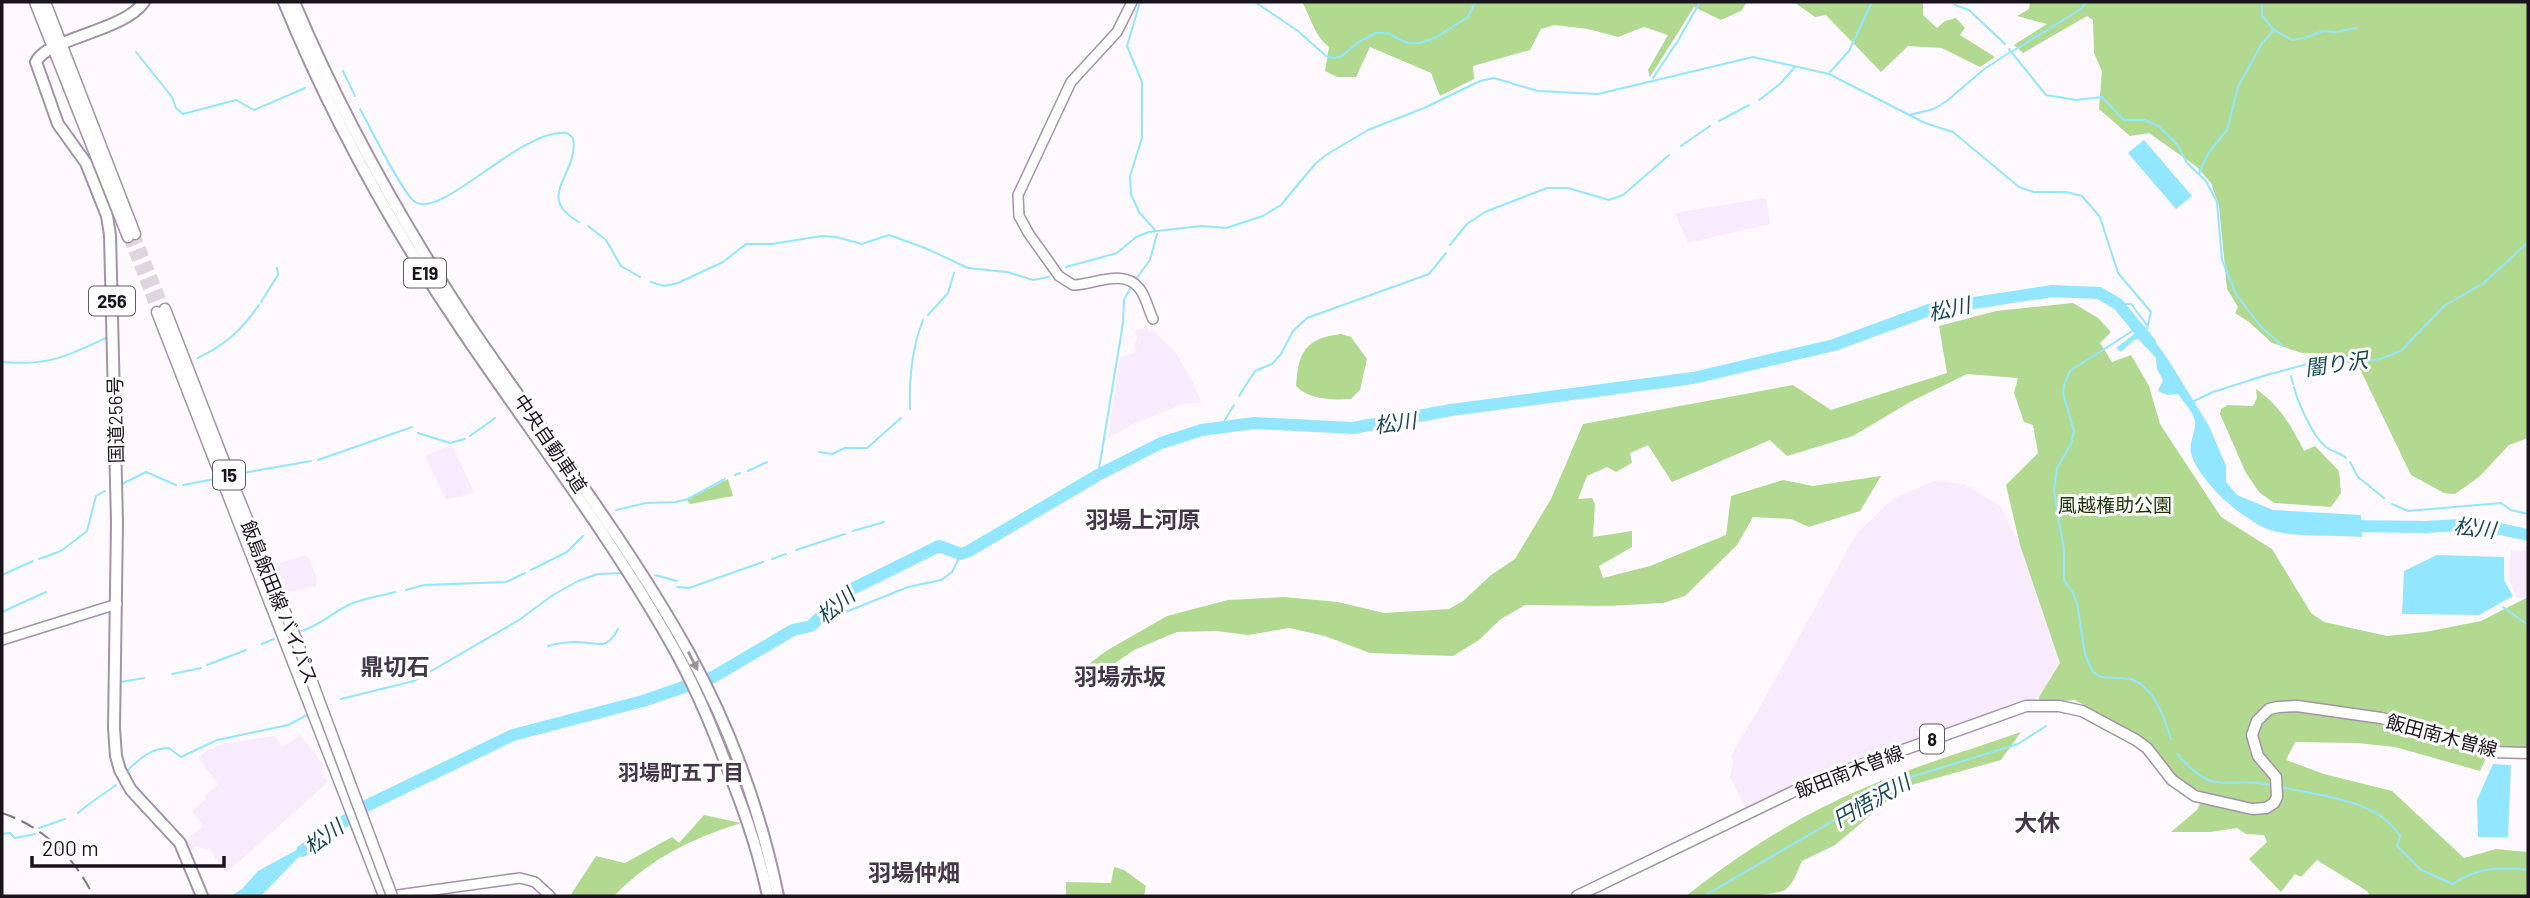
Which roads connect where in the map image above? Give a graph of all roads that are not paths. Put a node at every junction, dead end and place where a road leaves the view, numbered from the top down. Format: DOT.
graph roads {
  1 [pos="35,2"];
  2 [pos="46,2"];
  3 [pos="144,2"];
  4 [pos="284,2"];
  5 [pos="294,2"];
  6 [pos="1132,2"];
  7 [pos="58,46"];
  8 [pos="132,235"];
  9 [pos="161,311"];
  10 [pos="1153,319"];
  11 [pos="600,524"];
  12 [pos="117,604"];
  13 [pos="2,640"];
  14 [pos="292,641"];
  15 [pos="2528,753"];
  16 [pos="759,840"];
  17 [pos="202,896"];
  18 [pos="384,896"];
  19 [pos="391,896"];
  20 [pos="550,896"];
  21 [pos="768,896"];
  22 [pos="778,896"];
  23 [pos="1577,896"];
  1 -- 7 [label="main road"];
  2 -- 7 [label="main road"];
  3 -- 7 [label="highway"];
  4 -- 11 [label="highway, 中央自動車道 / E19"];
  5 -- 11 [label="highway, 中央自動車道 / E19"];
  6 -- 10 [label="street"];
  7 -- 8 [label="main road"];
  7 -- 12 [label="highway, 国道256号 / 256"];
  9 -- 14 [label="main road, 飯島飯田線 バイパス / 15"];
  11 -- 16 [label="highway, 中央自動車道 / E19"];
  12 -- 13 [label="street"];
  12 -- 17 [label="highway, 国道256号 / 256"];
  14 -- 18 [label="main road, 飯島飯田線 バイパス / 15"];
  14 -- 19 [label="main road, 飯島飯田線 バイパス / 15, bridge"];
  15 -- 23 [label="main road, 飯田南木曽線 / 8"];
  16 -- 21 [label="highway, 中央自動車道 / E19"];
  16 -- 22 [label="highway, 中央自動車道 / E19"];
  19 -- 20 [label="street"];
}
